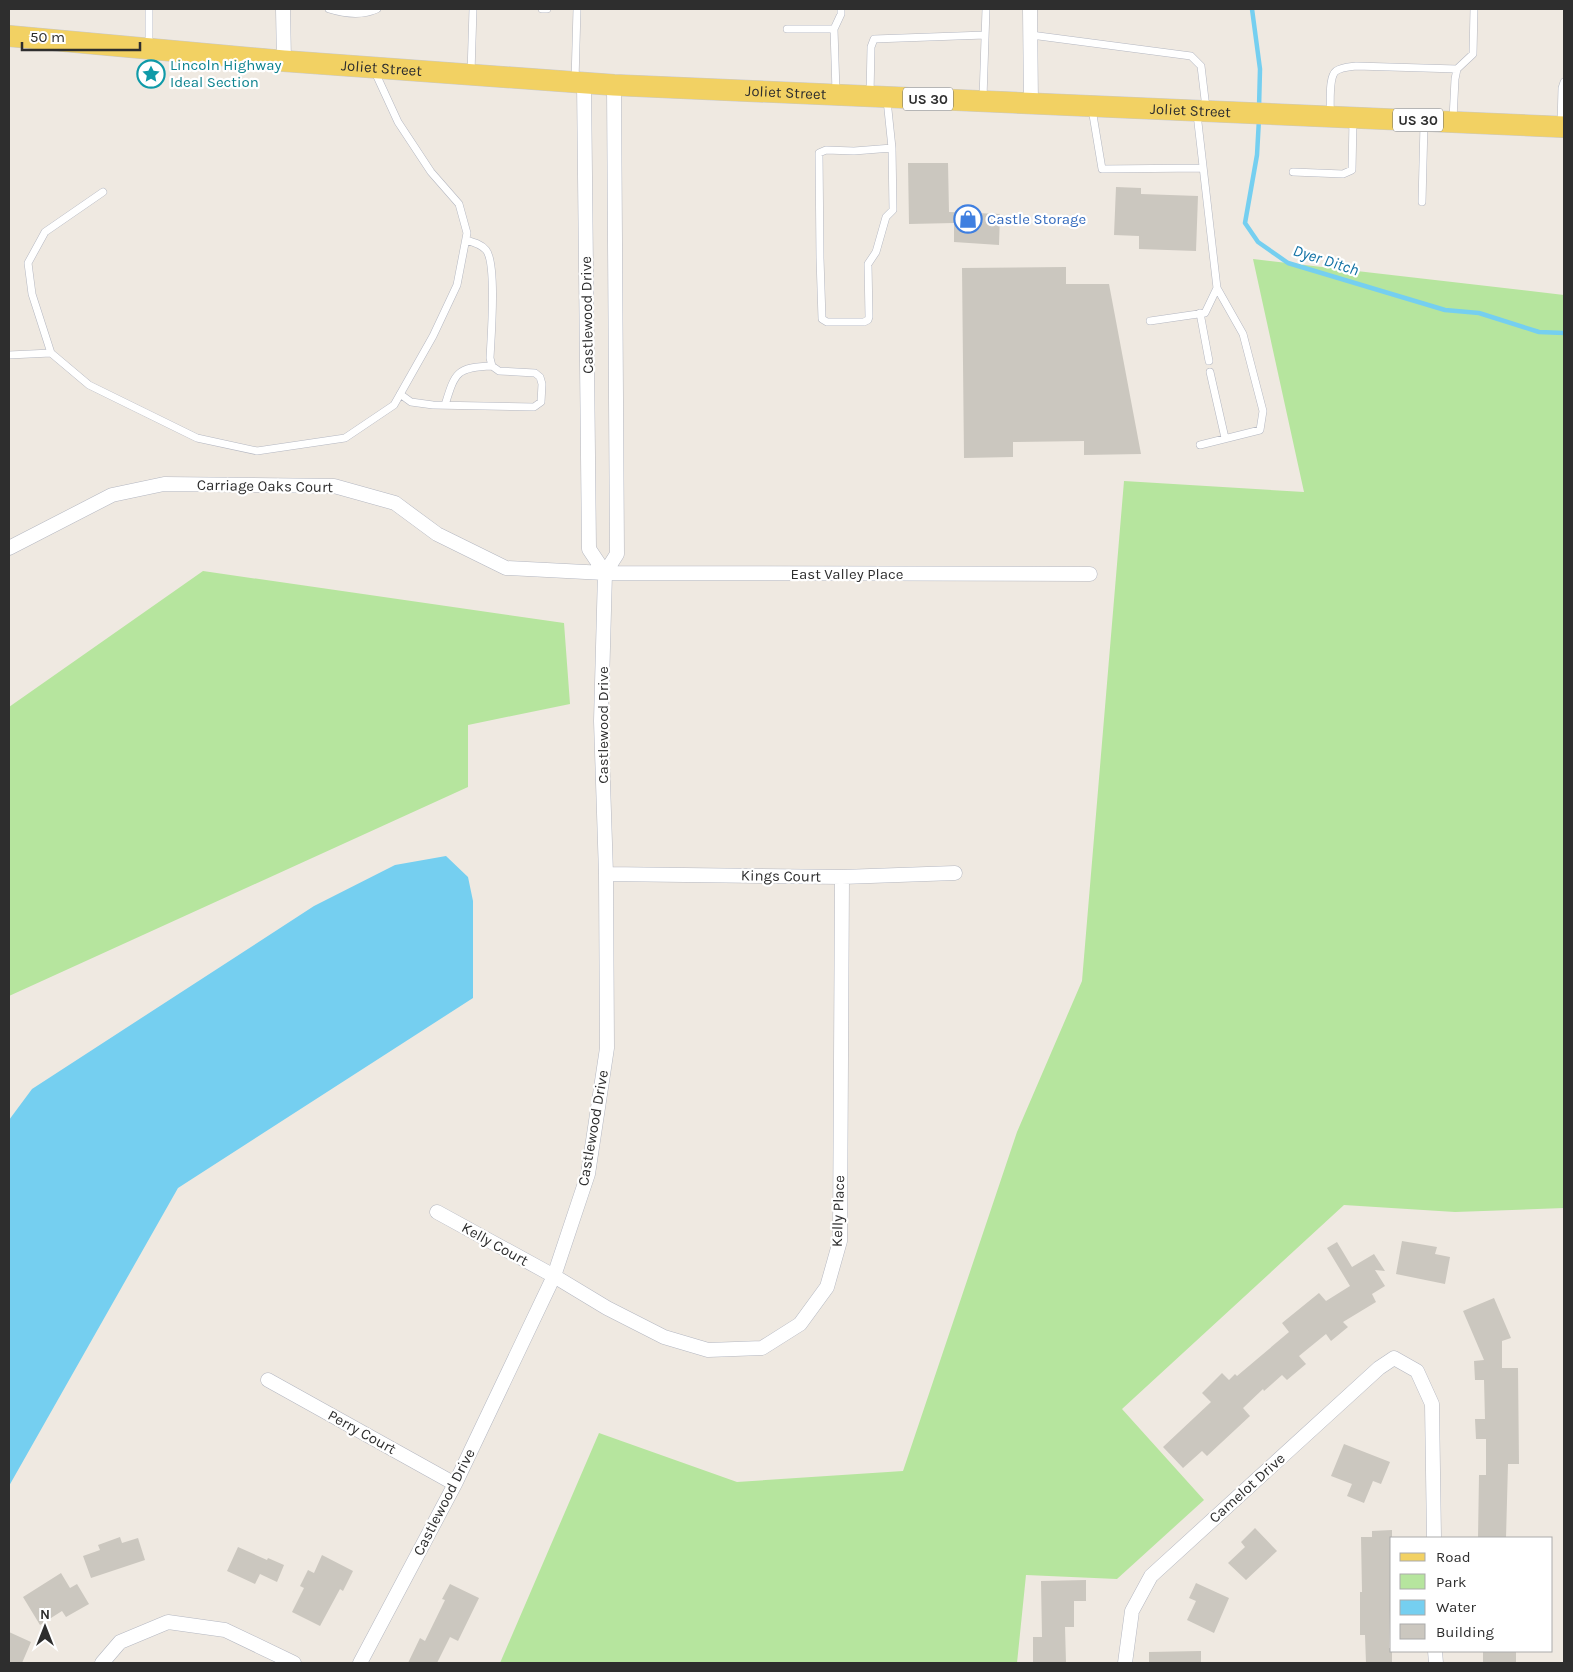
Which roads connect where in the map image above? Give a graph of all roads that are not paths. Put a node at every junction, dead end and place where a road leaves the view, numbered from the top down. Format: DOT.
graph roads {
  1 [pos="149,9"];
  2 [pos="283,9"];
  3 [pos="330,9"];
  4 [pos="377,9"];
  5 [pos="473,9"];
  6 [pos="542,9"];
  7 [pos="547,9"];
  8 [pos="577,9"];
  9 [pos="841,9"];
  10 [pos="986,9"];
  11 [pos="1030,9"];
  12 [pos="1474,9"];
  13 [pos="787,29"];
  14 [pos="834,29"];
  15 [pos="985,35"];
  16 [pos="1031,35"];
  17 [pos="9,36"];
  18 [pos="150,49"];
  19 [pos="284,61"];
  20 [pos="373,67"];
  21 [pos="1458,69"];
  22 [pos="471,73"];
  23 [pos="580,82"];
  24 [pos="1564,82"];
  25 [pos="614,84"];
  26 [pos="836,95"];
  27 [pos="878,97"];
  28 [pos="983,102"];
  29 [pos="1031,104"];
  30 [pos="1092,106"];
  31 [pos="1202,111"];
  32 [pos="1330,116"];
  33 [pos="1353,118"];
  34 [pos="1424,121"];
  35 [pos="1453,122"];
  36 [pos="1562,127"];
  37 [pos="892,148"];
  38 [pos="1203,168"];
  39 [pos="1293,172"];
  40 [pos="102,192"];
  41 [pos="1422,202"];
  42 [pos="466,240"];
  43 [pos="1217,288"];
  44 [pos="1200,314"];
  45 [pos="1150,321"];
  46 [pos="51,353"];
  47 [pos="9,355"];
  48 [pos="1209,361"];
  49 [pos="492,366"];
  50 [pos="1210,372"];
  51 [pos="400,394"];
  52 [pos="445,405"];
  53 [pos="1225,438"];
  54 [pos="1200,445"];
  55 [pos="9,548"];
  56 [pos="605,573"];
  57 [pos="1090,574"];
  58 [pos="955,873"];
  59 [pos="606,874"];
  60 [pos="842,877"];
  61 [pos="437,1212"];
  62 [pos="554,1276"];
  63 [pos="268,1380"];
  64 [pos="455,1484"];
  65 [pos="1434,1537"];
  66 [pos="102,1663"];
  67 [pos="294,1663"];
  68 [pos="360,1663"];
  69 [pos="1125,1663"];
  1 -- 18 [label="lane"];
  2 -- 19 [label="street"];
  3 -- 4 [label="lane"];
  5 -- 22 [label="lane"];
  6 -- 7 [label="lane"];
  8 -- 23 [label="lane"];
  9 -- 14 [label="lane"];
  10 -- 15 [label="lane"];
  11 -- 16 [label="street"];
  12 -- 21 [label="lane"];
  13 -- 14 [label="lane"];
  14 -- 26 [label="lane"];
  15 -- 27 [label="lane"];
  15 -- 28 [label="lane"];
  16 -- 29 [label="street"];
  16 -- 31 [label="lane"];
  17 -- 18 [label="main road, Joliet Street / US 30"];
  18 -- 19 [label="main road, Joliet Street / US 30"];
  19 -- 20 [label="main road, Joliet Street / US 30"];
  20 -- 22 [label="main road, Joliet Street / US 30"];
  20 -- 42 [label="lane"];
  21 -- 32 [label="lane"];
  21 -- 35 [label="lane"];
  22 -- 23 [label="main road, Joliet Street / US 30"];
  23 -- 25 [label="main road, Joliet Street / US 30"];
  23 -- 56 [label="street, Castlewood Drive"];
  24 -- 36 [label="lane"];
  25 -- 26 [label="main road, Joliet Street / US 30"];
  25 -- 56 [label="street, Castlewood Drive"];
  26 -- 27 [label="main road, Joliet Street / US 30"];
  27 -- 28 [label="main road, Joliet Street / US 30"];
  27 -- 37 [label="lane"];
  28 -- 29 [label="main road, Joliet Street / US 30"];
  29 -- 30 [label="main road, Joliet Street / US 30"];
  30 -- 31 [label="main road, Joliet Street / US 30"];
  30 -- 38 [label="lane"];
  31 -- 32 [label="main road, Joliet Street / US 30"];
  31 -- 38 [label="lane"];
  32 -- 33 [label="main road, Joliet Street / US 30"];
  33 -- 34 [label="main road, Joliet Street / US 30"];
  33 -- 39 [label="lane"];
  34 -- 35 [label="main road, Joliet Street / US 30"];
  34 -- 41 [label="lane"];
  35 -- 36 [label="main road, Joliet Street / US 30"];
  37 -- 37 [label="lane"];
  38 -- 43 [label="lane"];
  40 -- 46 [label="lane"];
  42 -- 49 [label="lane"];
  42 -- 51 [label="lane"];
  43 -- 44 [label="lane"];
  43 -- 53 [label="lane"];
  44 -- 45 [label="lane"];
  44 -- 48 [label="lane"];
  46 -- 47 [label="lane"];
  46 -- 51 [label="lane"];
  49 -- 52 [label="lane"];
  49 -- 52 [label="lane"];
  50 -- 53 [label="lane"];
  51 -- 52 [label="lane"];
  53 -- 54 [label="lane"];
  55 -- 56 [label="street, Carriage Oaks Court"];
  56 -- 57 [label="street, East Valley Place"];
  56 -- 59 [label="street, Castlewood Drive"];
  58 -- 60 [label="street, Kings Court"];
  59 -- 60 [label="street, Kings Court"];
  59 -- 62 [label="street, Castlewood Drive"];
  60 -- 62 [label="street, Kelly Place"];
  61 -- 62 [label="street, Kelly Court"];
  62 -- 64 [label="street, Castlewood Drive"];
  63 -- 64 [label="street, Perry Court"];
  64 -- 68 [label="street, Castlewood Drive"];
  65 -- 69 [label="street, Camelot Drive"];
  66 -- 67 [label="street"];
}
